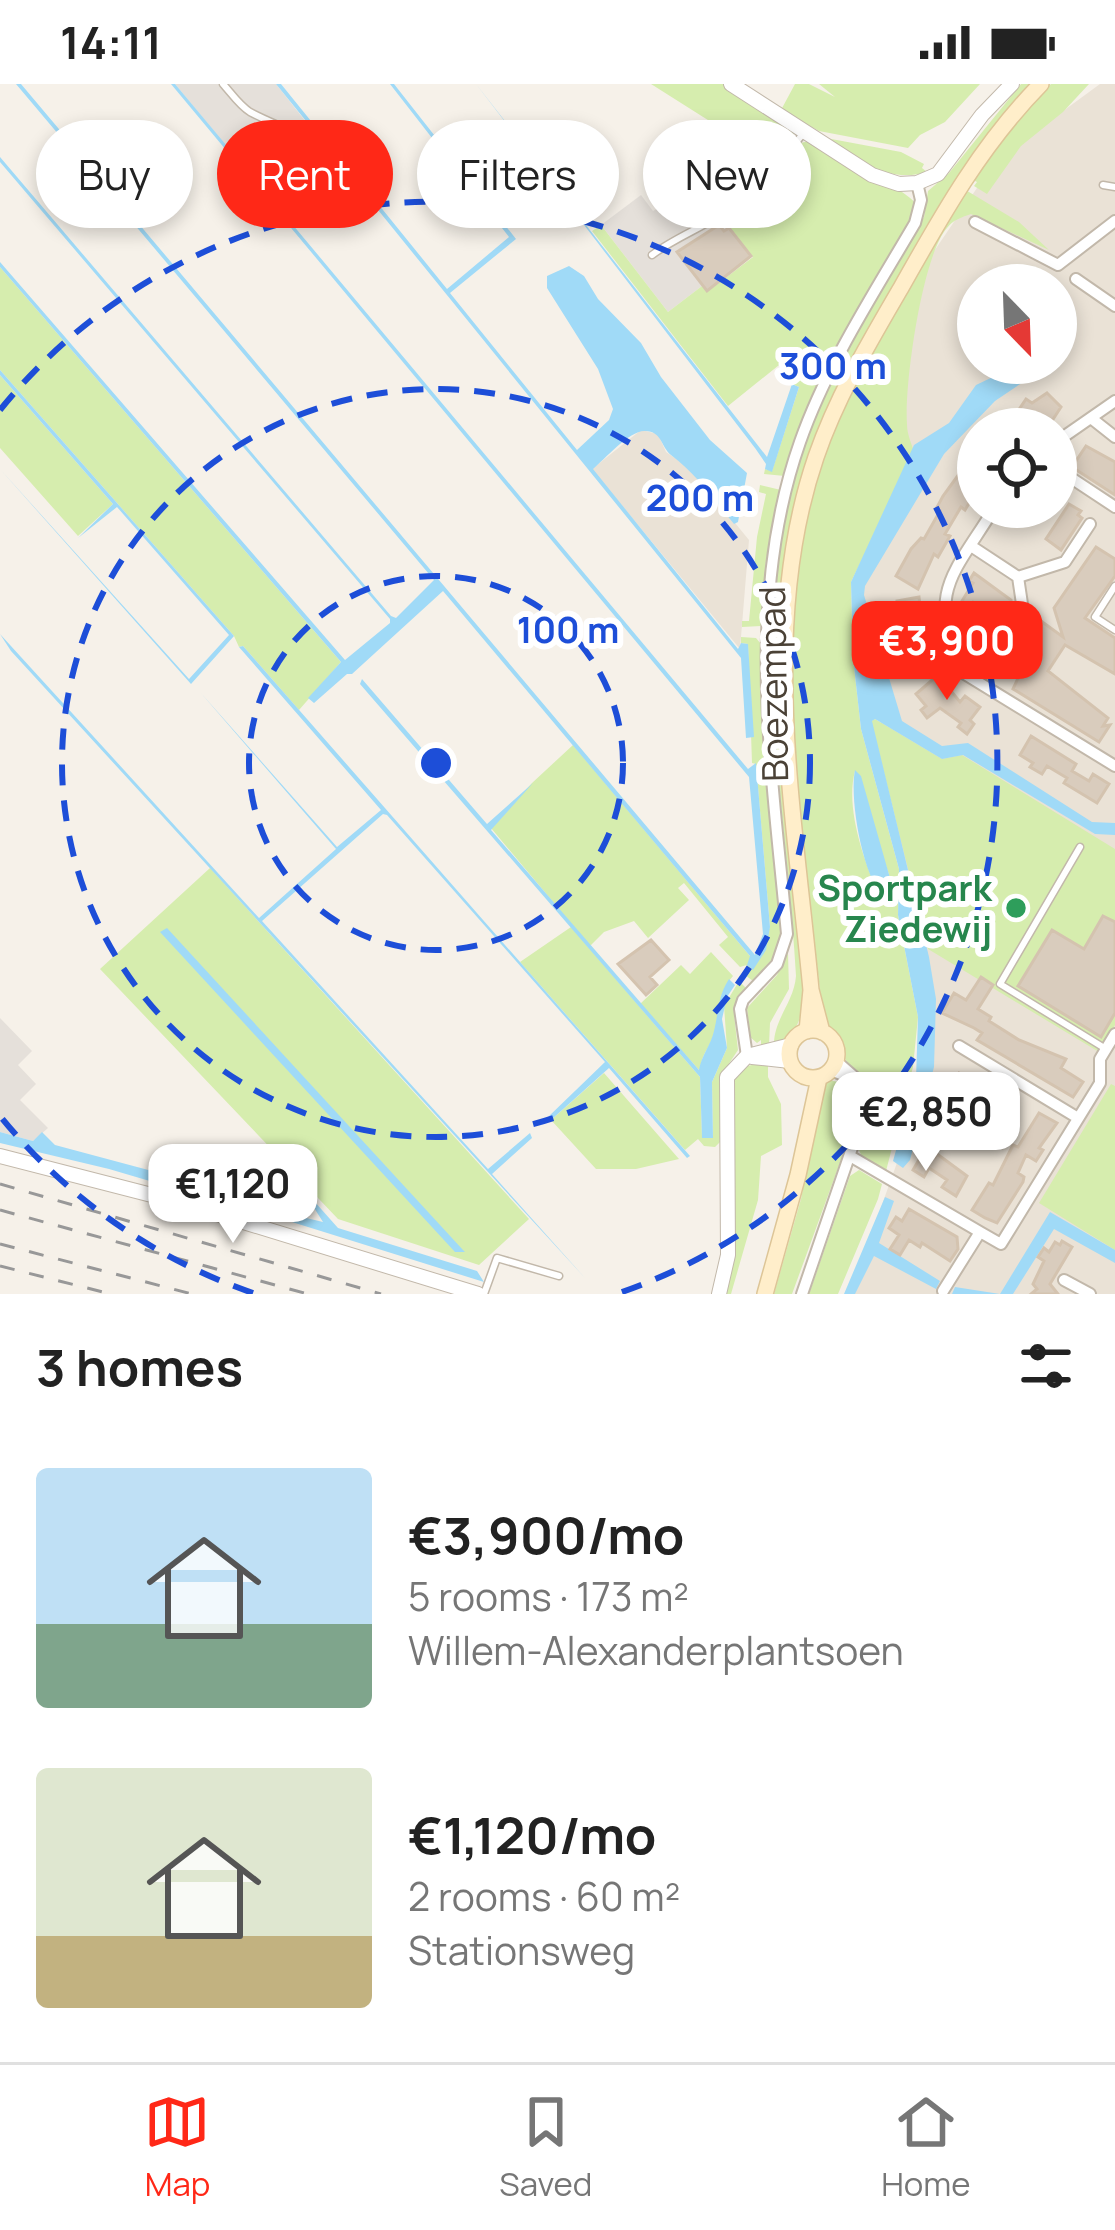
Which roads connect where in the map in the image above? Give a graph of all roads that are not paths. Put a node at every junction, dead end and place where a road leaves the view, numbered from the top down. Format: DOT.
graph roads {
  1 [pos="223,84"];
  2 [pos="731,84"];
  3 [pos="1012,84"];
  4 [pos="1041,84"];
  5 [pos="272,120"];
  6 [pos="786,120"];
  7 [pos="811,136"];
  8 [pos="917,183"];
  9 [pos="1102,185"];
  10 [pos="1115,187"];
  11 [pos="1115,220"];
  12 [pos="975,222"];
  13 [pos="695,228"];
  14 [pos="652,255"];
  15 [pos="1077,280"];
  16 [pos="1115,306"];
  17 [pos="1115,401"];
  18 [pos="1091,418"];
  19 [pos="1077,428"];
  20 [pos="1115,437"];
  21 [pos="1077,483"];
  22 [pos="1115,507"];
  23 [pos="1090,524"];
  24 [pos="982,528"];
  25 [pos="971,546"];
  26 [pos="1018,577"];
  27 [pos="1114,590"];
  28 [pos="1115,630"];
  29 [pos="1028,644"];
  30 [pos="1115,766"];
  31 [pos="1079,847"];
  32 [pos="814,1031"];
  33 [pos="1115,1034"];
  34 [pos="959,1046"];
  35 [pos="1106,1049"];
  36 [pos="790,1053"];
  37 [pos="747,1056"];
  38 [pos="823,1071"];
  39 [pos="1078,1118"];
  40 [pos="0,1156"];
  41 [pos="850,1156"];
  42 [pos="230,1160"];
  43 [pos="262,1229"];
  44 [pos="980,1232"];
  45 [pos="559,1276"];
  46 [pos="1064,1280"];
  47 [pos="943,1292"];
  48 [pos="481,1294"];
  49 [pos="719,1294"];
  50 [pos="765,1294"];
  51 [pos="802,1294"];
  52 [pos="1090,1294"];
  1 -- 5 [label="lane"];
  2 -- 6 [label="street"];
  3 -- 8 [label="street"];
  4 -- 32 [label="main road"];
  7 -- 8 [label="street"];
  8 -- 37 [label="street, Boezempad"];
  9 -- 10 [label="lane"];
  11 -- 12 [label="street"];
  13 -- 14 [label="lane"];
  15 -- 16 [label="street"];
  17 -- 18 [label="street"];
  18 -- 19 [label="street"];
  18 -- 20 [label="street"];
  21 -- 22 [label="street"];
  23 -- 26 [label="street"];
  24 -- 25 [label="street"];
  25 -- 26 [label="street"];
  25 -- 30 [label="street"];
  26 -- 29 [label="street"];
  27 -- 28 [label="lane"];
  31 -- 35 [label="lane"];
  32 -- 36 [label="main road"];
  32 -- 38 [label="main road"];
  33 -- 35 [label="street"];
  34 -- 39 [label="street"];
  35 -- 39 [label="street"];
  36 -- 37 [label="street"];
  36 -- 38 [label="main road"];
  37 -- 49 [label="street"];
  38 -- 41 [label="street"];
  38 -- 50 [label="main road"];
  39 -- 44 [label="street"];
  40 -- 43 [label="street"];
  41 -- 44 [label="street"];
  41 -- 51 [label="street"];
  42 -- 43 [label="lane"];
  43 -- 48 [label="street"];
  44 -- 47 [label="street"];
  45 -- 48 [label="lane"];
  46 -- 52 [label="street"];
}
